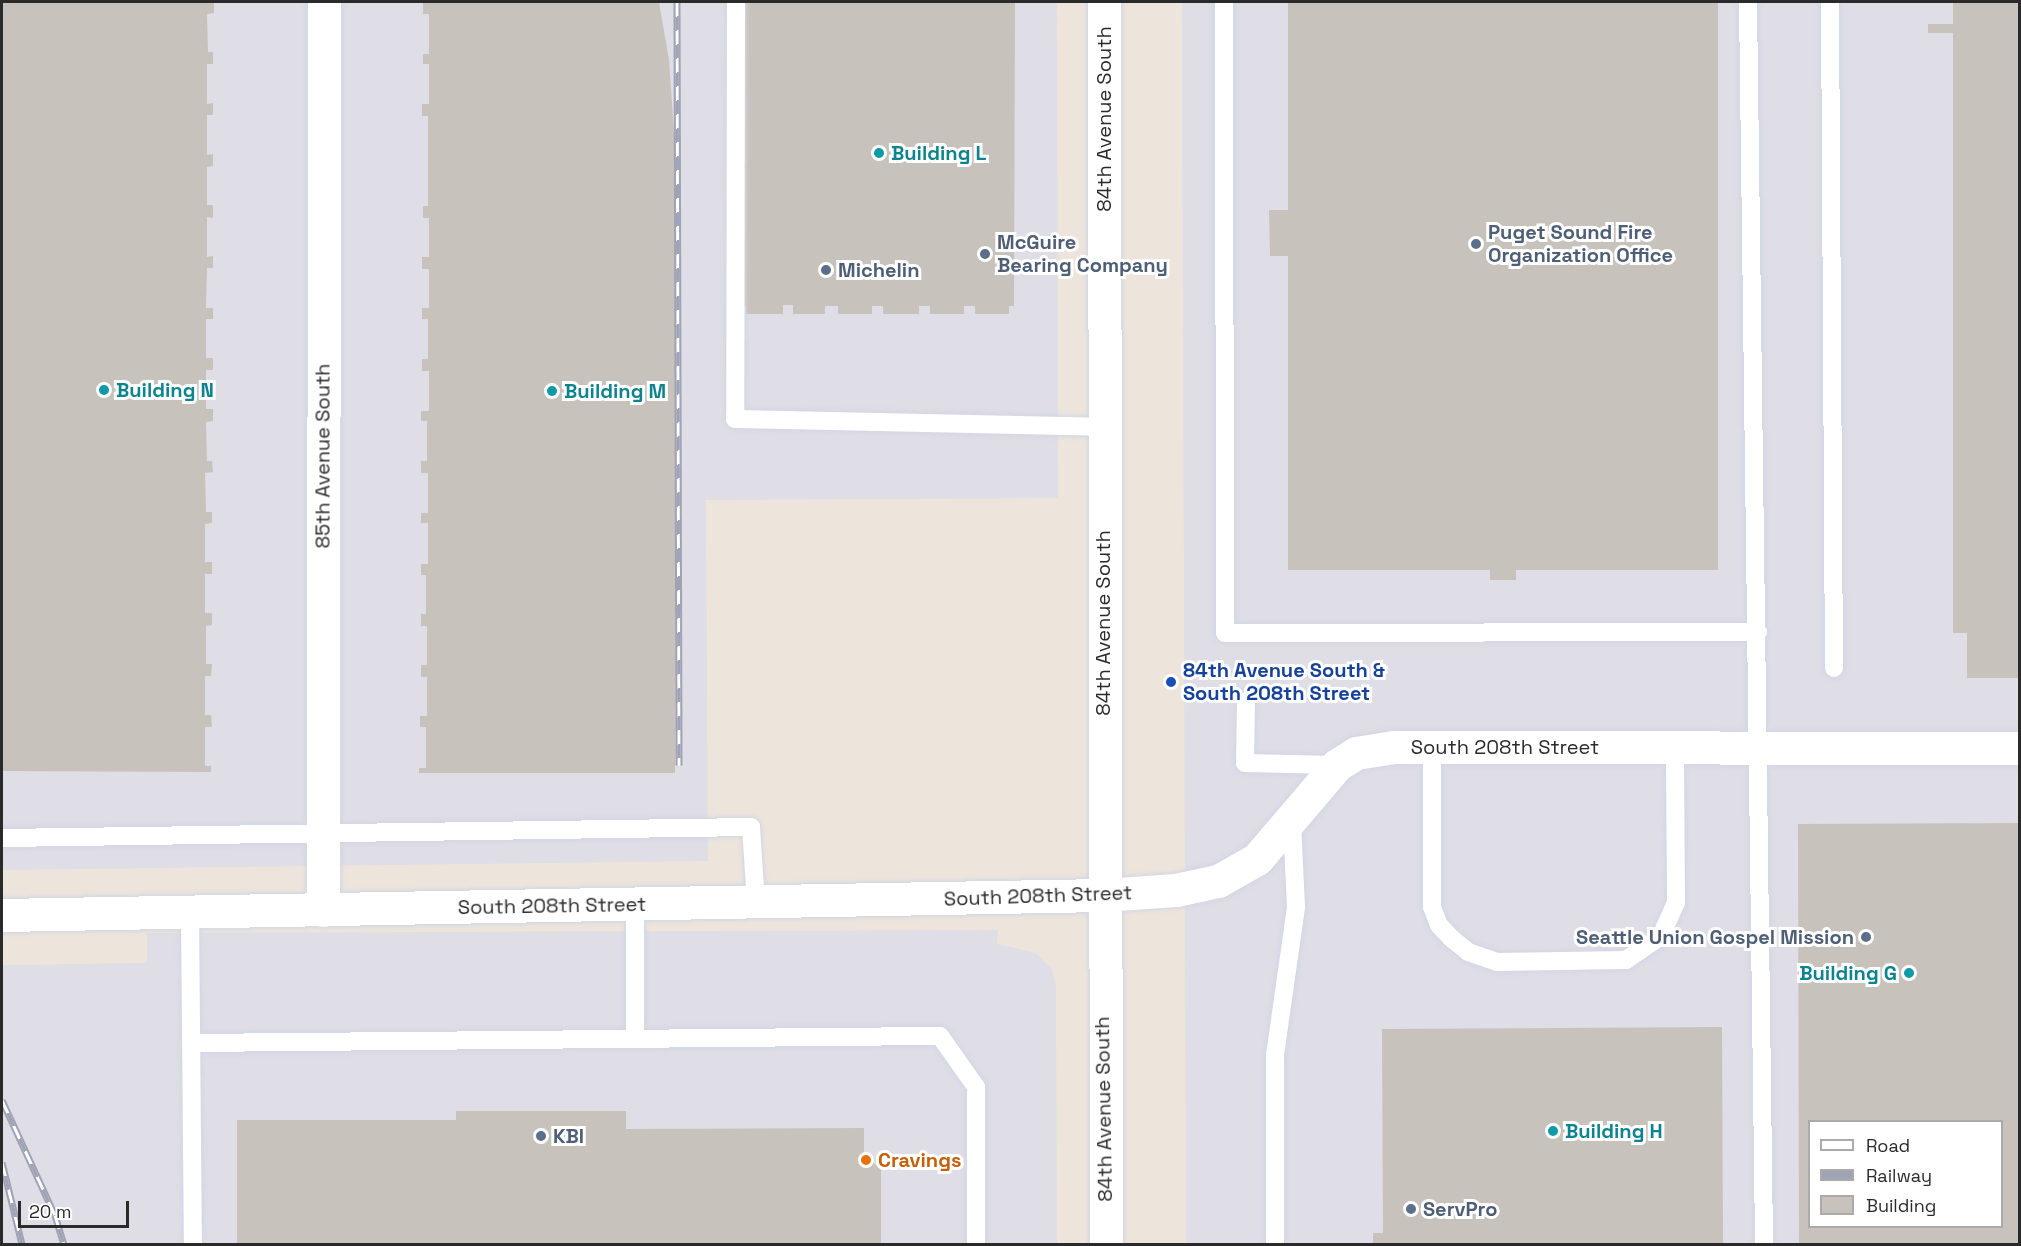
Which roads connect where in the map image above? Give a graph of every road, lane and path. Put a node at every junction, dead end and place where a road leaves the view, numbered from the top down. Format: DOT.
graph roads {
  1 [pos="324,2"];
  2 [pos="736,2"];
  3 [pos="1104,2"];
  4 [pos="1224,2"];
  5 [pos="1748,2"];
  6 [pos="1830,2"];
  7 [pos="1103,427"];
  8 [pos="1758,632"];
  9 [pos="1833,668"];
  10 [pos="1246,701"];
  11 [pos="1432,747"];
  12 [pos="1675,747"];
  13 [pos="1759,747"];
  14 [pos="2019,748"];
  15 [pos="1337,765"];
  16 [pos="1292,822"];
  17 [pos="323,835"];
  18 [pos="2,838"];
  19 [pos="1102,895"];
  20 [pos="756,902"];
  21 [pos="635,905"];
  22 [pos="323,910"];
  23 [pos="190,912"];
  24 [pos="2,915"];
  25 [pos="635,1039"];
  26 [pos="192,1043"];
  27 [pos="193,1245"];
  28 [pos="976,1245"];
  29 [pos="1106,1245"];
  30 [pos="1275,1245"];
  31 [pos="1764,1245"];
  1 -- 17 [label="street, 85th Avenue South"];
  2 -- 7 [label="lane"];
  3 -- 7 [label="street, 84th Avenue South"];
  4 -- 8 [label="lane"];
  5 -- 8 [label="lane"];
  6 -- 9 [label="lane"];
  7 -- 19 [label="street, 84th Avenue South"];
  8 -- 13 [label="lane"];
  10 -- 15 [label="lane"];
  11 -- 12 [label="street, South 208th Street"];
  11 -- 12 [label="lane"];
  11 -- 15 [label="street, South 208th Street"];
  12 -- 13 [label="street, South 208th Street"];
  13 -- 14 [label="street, South 208th Street"];
  13 -- 31 [label="lane"];
  15 -- 16 [label="street, South 208th Street"];
  16 -- 19 [label="street, South 208th Street"];
  16 -- 30 [label="lane"];
  17 -- 18 [label="lane"];
  17 -- 20 [label="lane"];
  17 -- 22 [label="street, 85th Avenue South"];
  19 -- 20 [label="street, South 208th Street"];
  19 -- 29 [label="street, 84th Avenue South"];
  20 -- 21 [label="street, South 208th Street"];
  21 -- 22 [label="street, South 208th Street"];
  21 -- 25 [label="lane"];
  22 -- 23 [label="street, South 208th Street"];
  23 -- 24 [label="street, South 208th Street"];
  23 -- 26 [label="lane"];
  25 -- 26 [label="lane"];
  25 -- 28 [label="lane"];
  26 -- 27 [label="lane"];
}
